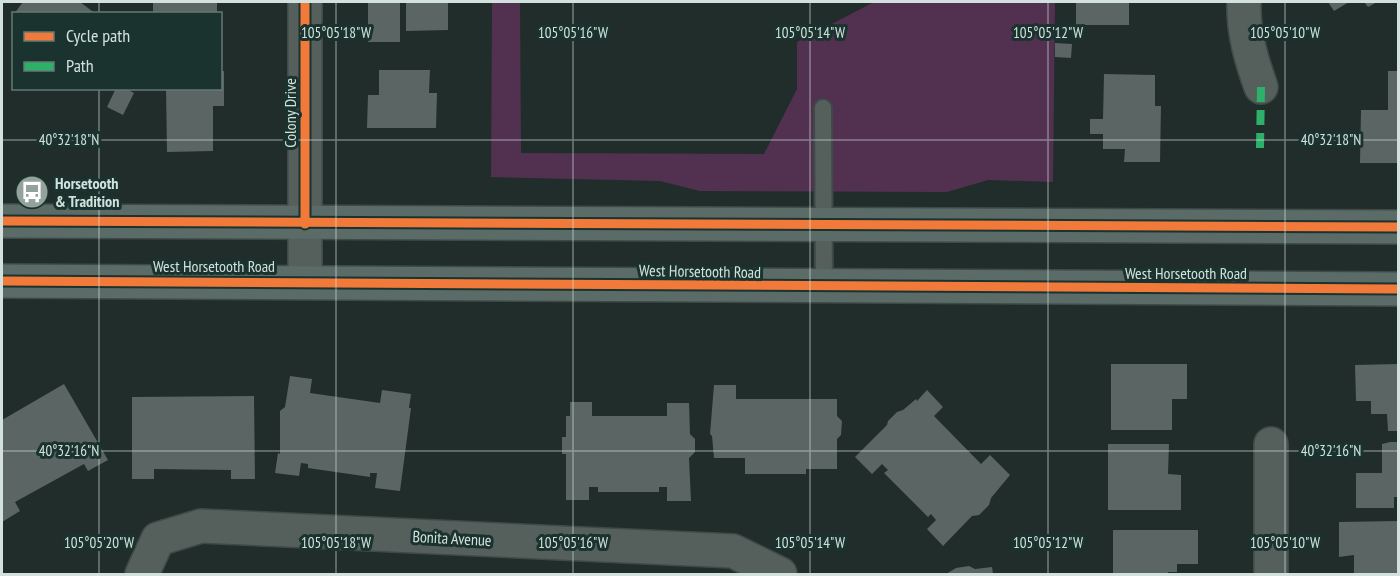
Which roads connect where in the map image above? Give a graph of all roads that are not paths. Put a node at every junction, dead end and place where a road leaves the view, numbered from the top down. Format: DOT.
graph roads {
  1 [pos="305,2"];
  2 [pos="1244,2"];
  3 [pos="1261,87"];
  4 [pos="823,108"];
  5 [pos="2,221"];
  6 [pos="305,224"];
  7 [pos="824,226"];
  8 [pos="1398,227"];
  9 [pos="2,281"];
  10 [pos="305,281"];
  11 [pos="824,287"];
  12 [pos="1398,289"];
  13 [pos="1271,444"];
  14 [pos="142,574"];
  15 [pos="780,574"];
  16 [pos="1270,574"];
  1 -- 6 [label="street, Colony Drive"];
  2 -- 3 [label="street"];
  4 -- 7 [label="lane"];
  5 -- 6 [label="main road"];
  6 -- 7 [label="main road"];
  6 -- 10 [label="street, Colony Drive"];
  7 -- 8 [label="main road"];
  7 -- 11 [label="lane"];
  9 -- 10 [label="main road, West Horsetooth Road"];
  10 -- 11 [label="main road, West Horsetooth Road"];
  11 -- 12 [label="main road, West Horsetooth Road"];
  13 -- 16 [label="street"];
  14 -- 15 [label="street, Bonita Avenue"];
}
